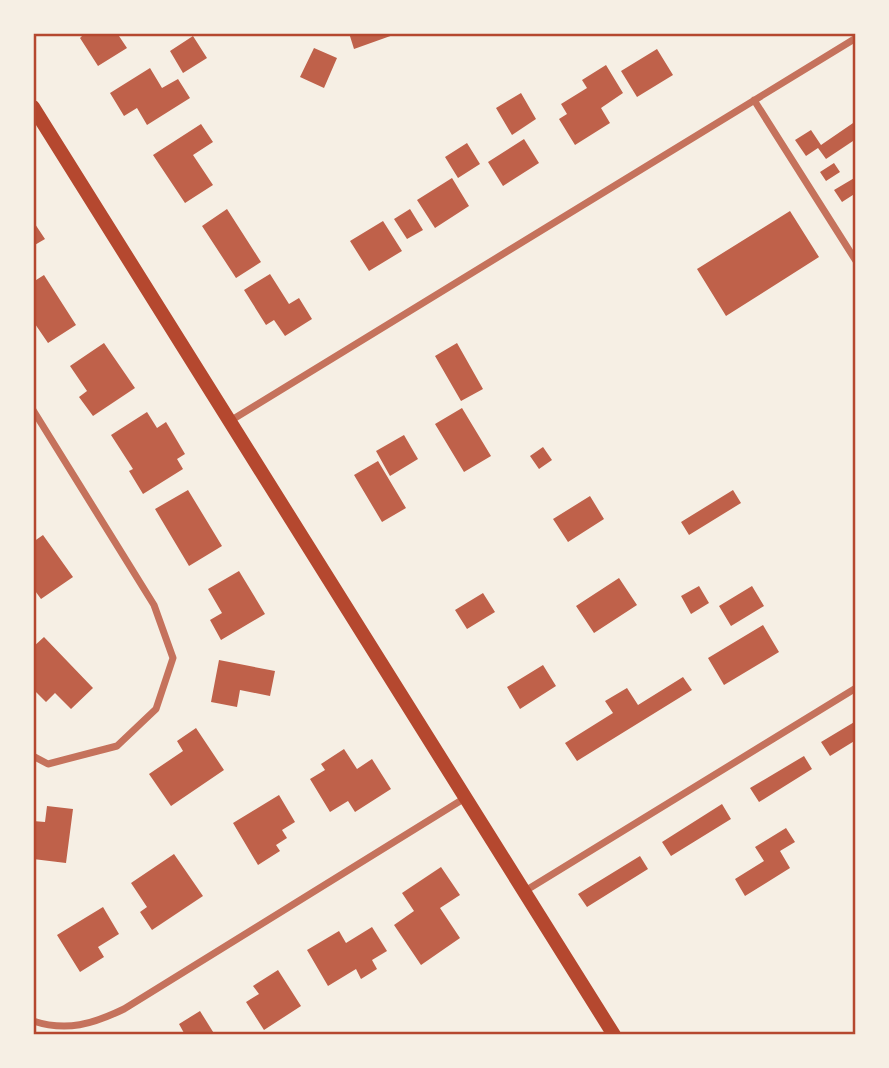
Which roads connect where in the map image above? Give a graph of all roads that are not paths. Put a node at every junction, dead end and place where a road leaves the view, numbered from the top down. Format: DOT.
graph roads {
  1 [pos="856,38"];
  2 [pos="754,100"];
  3 [pos="33,107"];
  4 [pos="856,261"];
  5 [pos="33,410"];
  6 [pos="230,421"];
  7 [pos="856,688"];
  8 [pos="33,756"];
  9 [pos="465,797"];
  10 [pos="526,891"];
  11 [pos="33,1021"];
  12 [pos="614,1035"];
  1 -- 2 [label="street"];
  2 -- 4 [label="street"];
  2 -- 6 [label="street"];
  3 -- 6 [label="main road"];
  5 -- 8 [label="street"];
  6 -- 9 [label="main road"];
  7 -- 10 [label="street"];
  9 -- 10 [label="main road"];
  9 -- 11 [label="street"];
  10 -- 12 [label="main road"];
}
